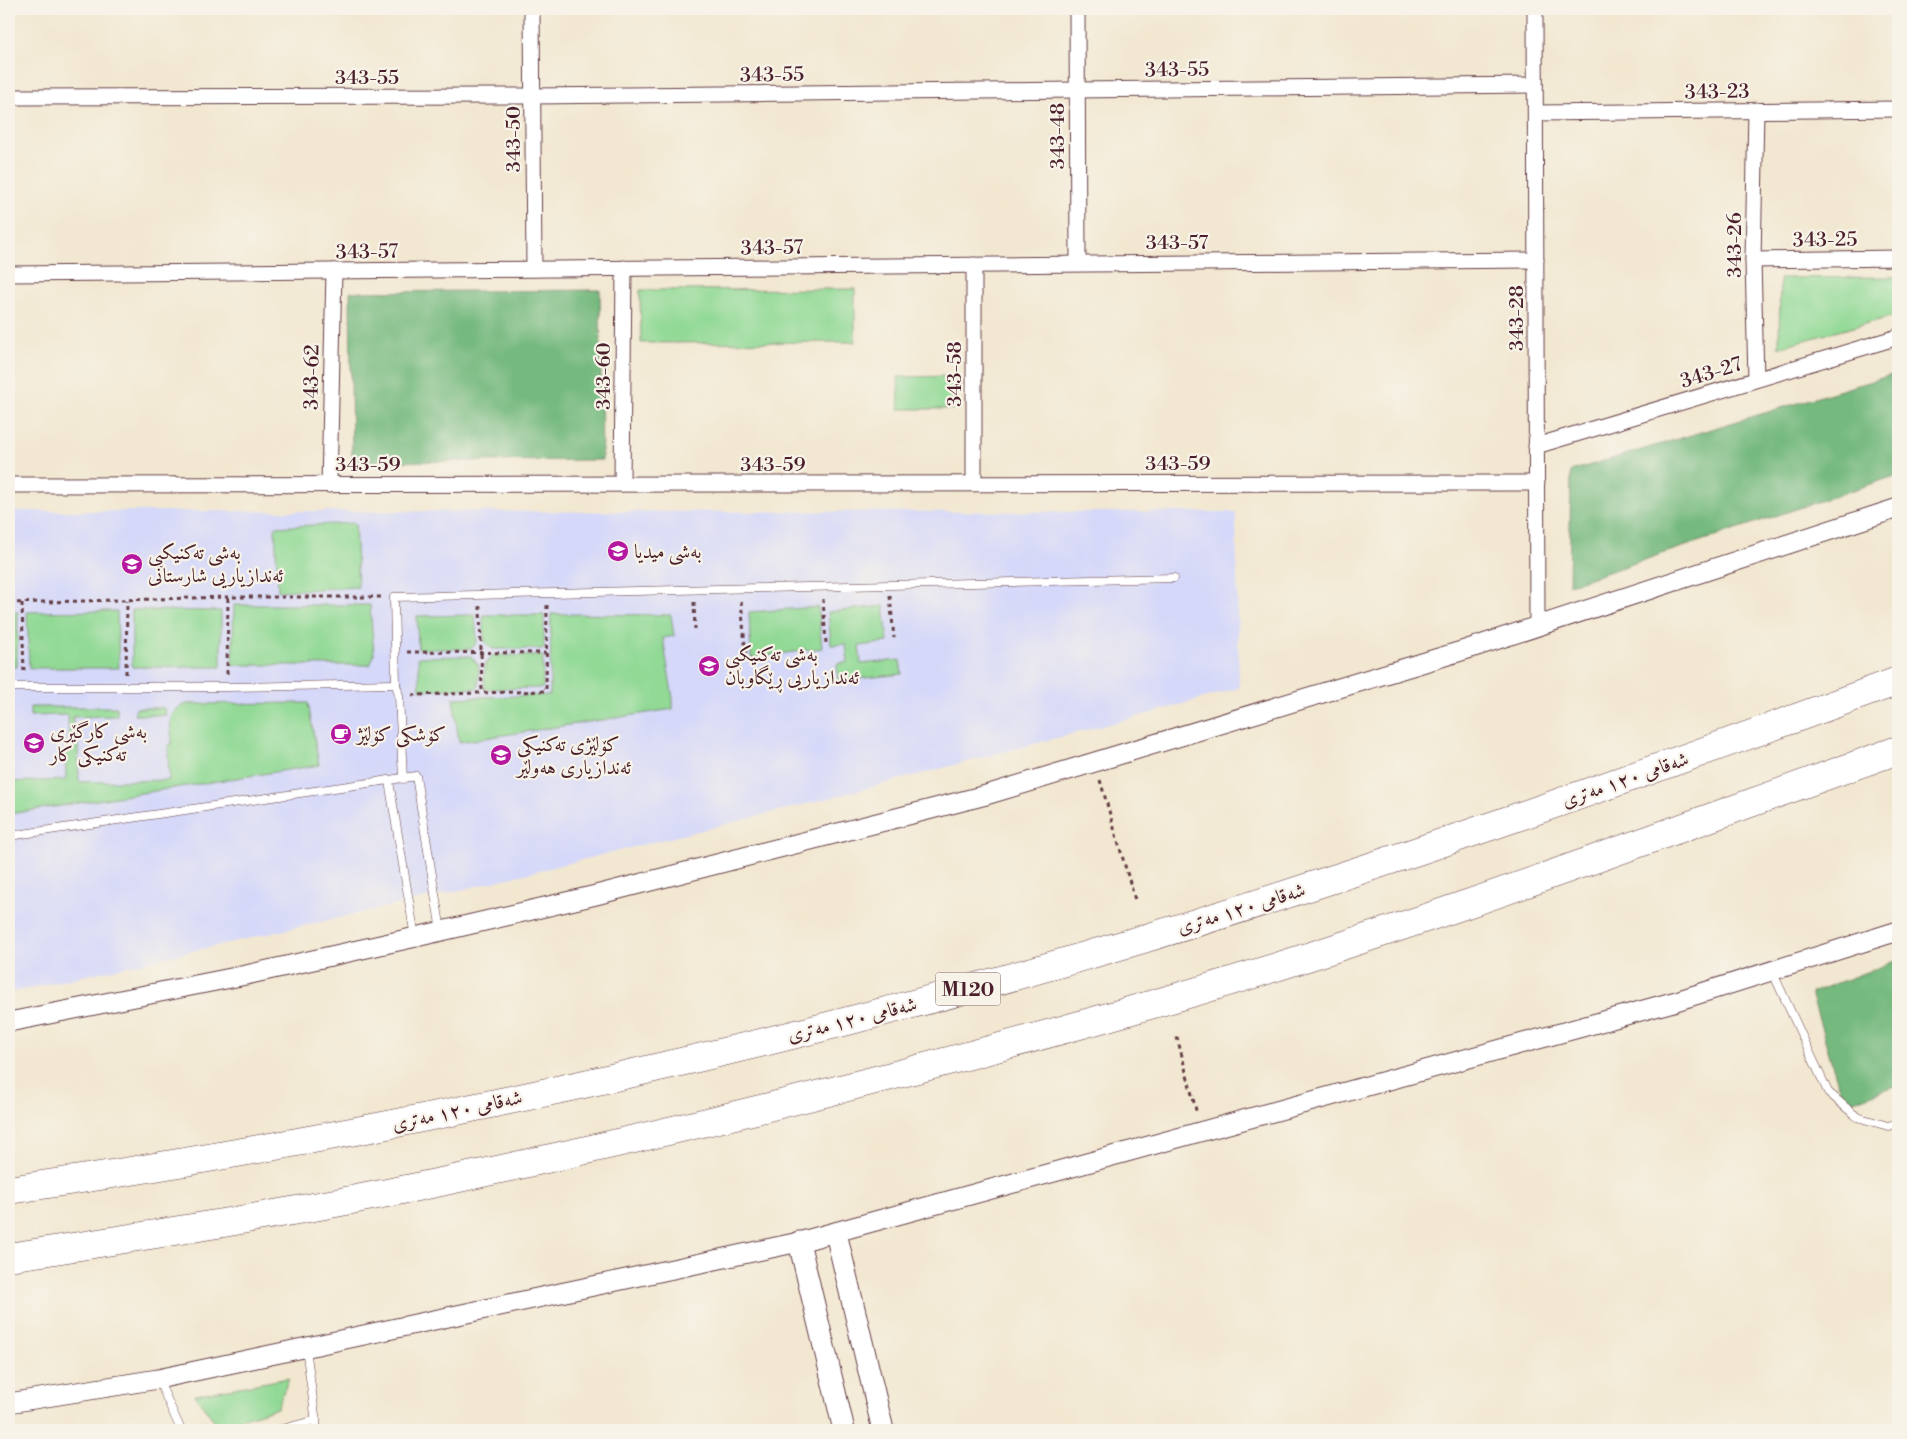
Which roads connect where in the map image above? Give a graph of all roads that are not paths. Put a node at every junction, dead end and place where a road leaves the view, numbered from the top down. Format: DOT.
graph roads {
  1 [pos="532,9"];
  2 [pos="1077,9"];
  3 [pos="1535,9"];
  4 [pos="1535,85"];
  5 [pos="1077,90"];
  6 [pos="533,96"];
  7 [pos="9,98"];
  8 [pos="1898,109"];
  9 [pos="1756,110"];
  10 [pos="1536,113"];
  11 [pos="1898,258"];
  12 [pos="1536,260"];
  13 [pos="1753,260"];
  14 [pos="1078,263"];
  15 [pos="974,265"];
  16 [pos="624,268"];
  17 [pos="534,269"];
  18 [pos="334,271"];
  19 [pos="9,274"];
  20 [pos="1898,337"];
  21 [pos="1756,379"];
  22 [pos="1536,446"];
  23 [pos="1537,483"];
  24 [pos="329,484"];
  25 [pos="622,484"];
  26 [pos="974,484"];
  27 [pos="9,485"];
  28 [pos="1898,508"];
  29 [pos="1174,578"];
  30 [pos="1537,626"];
  31 [pos="1898,682"];
  32 [pos="396,684"];
  33 [pos="9,687"];
  34 [pos="1898,750"];
  35 [pos="403,778"];
  36 [pos="389,781"];
  37 [pos="9,836"];
  38 [pos="441,931"];
  39 [pos="1898,931"];
  40 [pos="416,937"];
  41 [pos="1772,971"];
  42 [pos="9,1022"];
  43 [pos="1898,1123"];
  44 [pos="9,1190"];
  45 [pos="836,1233"];
  46 [pos="799,1242"];
  47 [pos="9,1257"];
  48 [pos="306,1347"];
  49 [pos="158,1379"];
  50 [pos="9,1403"];
  51 [pos="316,1420"];
  52 [pos="181,1430"];
  53 [pos="278,1430"];
  54 [pos="317,1430"];
  55 [pos="844,1430"];
  56 [pos="883,1430"];
  1 -- 6 [label="street, 343-50"];
  2 -- 5 [label="street, 343-48"];
  3 -- 4 [label="street, 343-28"];
  4 -- 5 [label="street, 343-55"];
  4 -- 10 [label="street, 343-28"];
  5 -- 6 [label="street, 343-55"];
  5 -- 14 [label="street, 343-48"];
  6 -- 7 [label="street, 343-55"];
  6 -- 17 [label="street, 343-50"];
  8 -- 9 [label="street, 343-23"];
  9 -- 10 [label="street, 343-23"];
  9 -- 13 [label="street, 343-26"];
  10 -- 12 [label="street, 343-28"];
  11 -- 13 [label="street, 343-25"];
  12 -- 14 [label="street, 343-57"];
  12 -- 22 [label="street, 343-28"];
  13 -- 21 [label="street, 343-26"];
  14 -- 15 [label="street, 343-57"];
  15 -- 16 [label="street, 343-57"];
  15 -- 26 [label="street, 343-58"];
  16 -- 17 [label="street, 343-57"];
  16 -- 25 [label="street, 343-60"];
  17 -- 18 [label="street, 343-57"];
  18 -- 19 [label="street, 343-57"];
  18 -- 24 [label="street, 343-62"];
  20 -- 21 [label="street, 343-27"];
  21 -- 22 [label="street, 343-27"];
  22 -- 23 [label="street, 343-28"];
  23 -- 26 [label="street, 343-59"];
  23 -- 30 [label="street, 343-28"];
  24 -- 25 [label="street, 343-59"];
  24 -- 27 [label="street, 343-59"];
  25 -- 26 [label="street, 343-59"];
  28 -- 30 [label="street"];
  29 -- 32 [label="lane"];
  30 -- 38 [label="street"];
  31 -- 44 [label="highway, شەقامی ١٢٠ مەتری / M120"];
  32 -- 33 [label="lane"];
  32 -- 35 [label="lane"];
  34 -- 47 [label="highway"];
  35 -- 36 [label="lane"];
  35 -- 38 [label="lane"];
  36 -- 37 [label="lane"];
  36 -- 40 [label="lane"];
  38 -- 40 [label="street"];
  39 -- 41 [label="street"];
  40 -- 42 [label="street"];
  41 -- 43 [label="lane"];
  41 -- 45 [label="street"];
  45 -- 46 [label="street"];
  45 -- 56 [label="main road"];
  46 -- 48 [label="street"];
  46 -- 55 [label="main road"];
  48 -- 49 [label="street"];
  48 -- 51 [label="lane"];
  49 -- 50 [label="street"];
  49 -- 52 [label="lane"];
  51 -- 53 [label="lane"];
  51 -- 54 [label="lane"];
}
